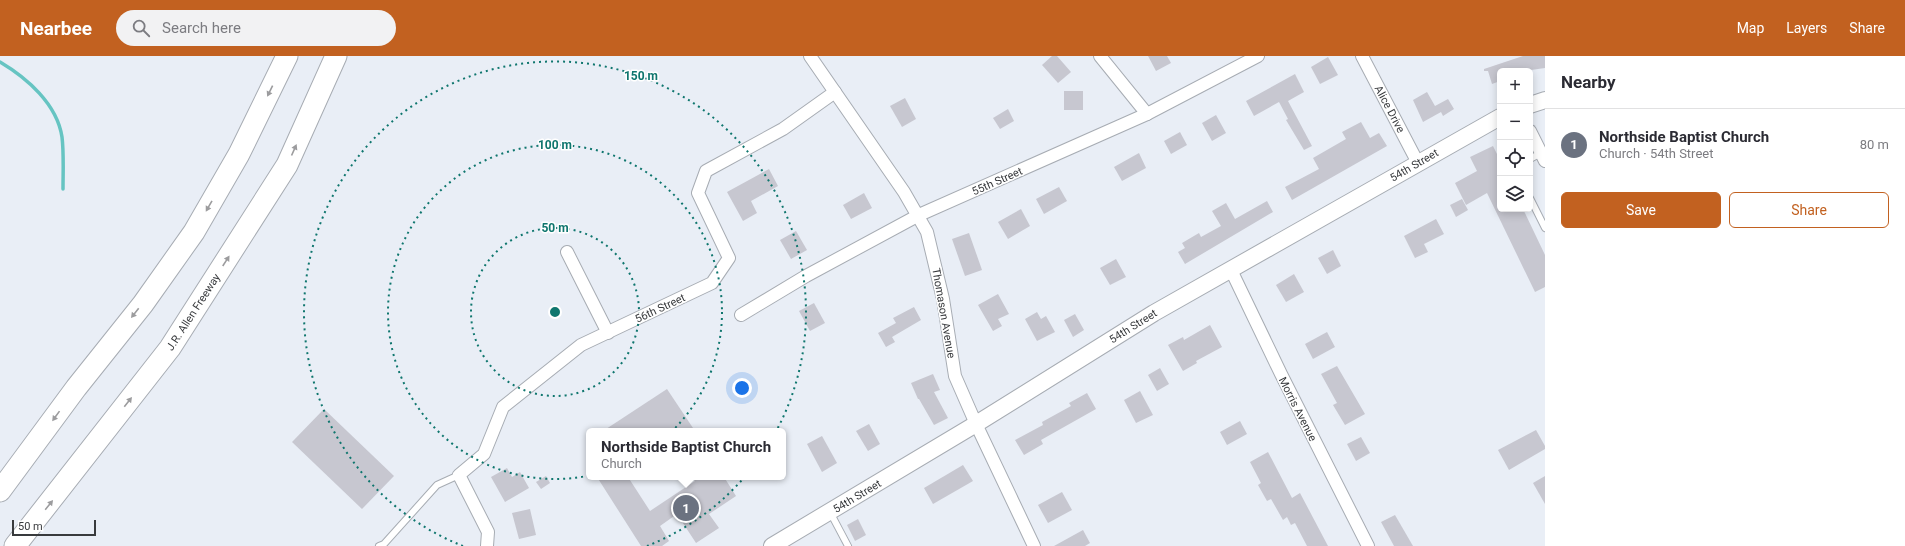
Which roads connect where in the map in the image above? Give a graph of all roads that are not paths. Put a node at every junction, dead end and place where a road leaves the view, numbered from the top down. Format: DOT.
graph roads {
  1 [pos="286,56"];
  2 [pos="336,56"];
  3 [pos="810,56"];
  4 [pos="1100,56"];
  5 [pos="1258,56"];
  6 [pos="1362,56"];
  7 [pos="835,92"];
  8 [pos="1545,100"];
  9 [pos="1533,104"];
  10 [pos="1147,114"];
  11 [pos="1497,119"];
  12 [pos="1533,137"];
  13 [pos="1543,157"];
  14 [pos="1533,159"];
  15 [pos="1418,163"];
  16 [pos="1533,204"];
  17 [pos="919,215"];
  18 [pos="1545,228"];
  19 [pos="567,252"];
  20 [pos="1231,270"];
  21 [pos="741,315"];
  22 [pos="608,333"];
  23 [pos="976,424"];
  24 [pos="459,475"];
  25 [pos="1,489"];
  26 [pos="830,512"];
  27 [pos="15,546"];
  28 [pos="379,546"];
  29 [pos="487,546"];
  30 [pos="772,546"];
  31 [pos="848,546"];
  32 [pos="1034,546"];
  33 [pos="1368,546"];
  1 -- 25 [label="highway, one-way"];
  27 -- 2 [label="highway, J.R. Allen Freeway, one-way"];
  3 -- 7 [label="street, Thomason Avenue"];
  4 -- 10 [label="street"];
  5 -- 10 [label="street, 55th Street"];
  6 -- 15 [label="street, Alice Drive"];
  7 -- 17 [label="street, Thomason Avenue"];
  7 -- 22 [label="street, 56th Street"];
  8 -- 9 [label="main road"];
  10 -- 17 [label="street, 55th Street"];
  11 -- 15 [label="main road, 54th Street"];
  12 -- 13 [label="street"];
  13 -- 14 [label="lane"];
  15 -- 20 [label="main road, 54th Street"];
  16 -- 18 [label="lane"];
  17 -- 21 [label="street, 55th Street"];
  17 -- 23 [label="street, Thomason Avenue"];
  19 -- 22 [label="street"];
  20 -- 23 [label="main road, 54th Street"];
  20 -- 33 [label="street, Morris Avenue"];
  22 -- 24 [label="street, 56th Street"];
  23 -- 26 [label="main road, 54th Street"];
  23 -- 32 [label="street, Thomason Avenue"];
  24 -- 28 [label="lane"];
  24 -- 29 [label="street"];
  26 -- 30 [label="main road, 54th Street"];
  26 -- 31 [label="lane"];
}
